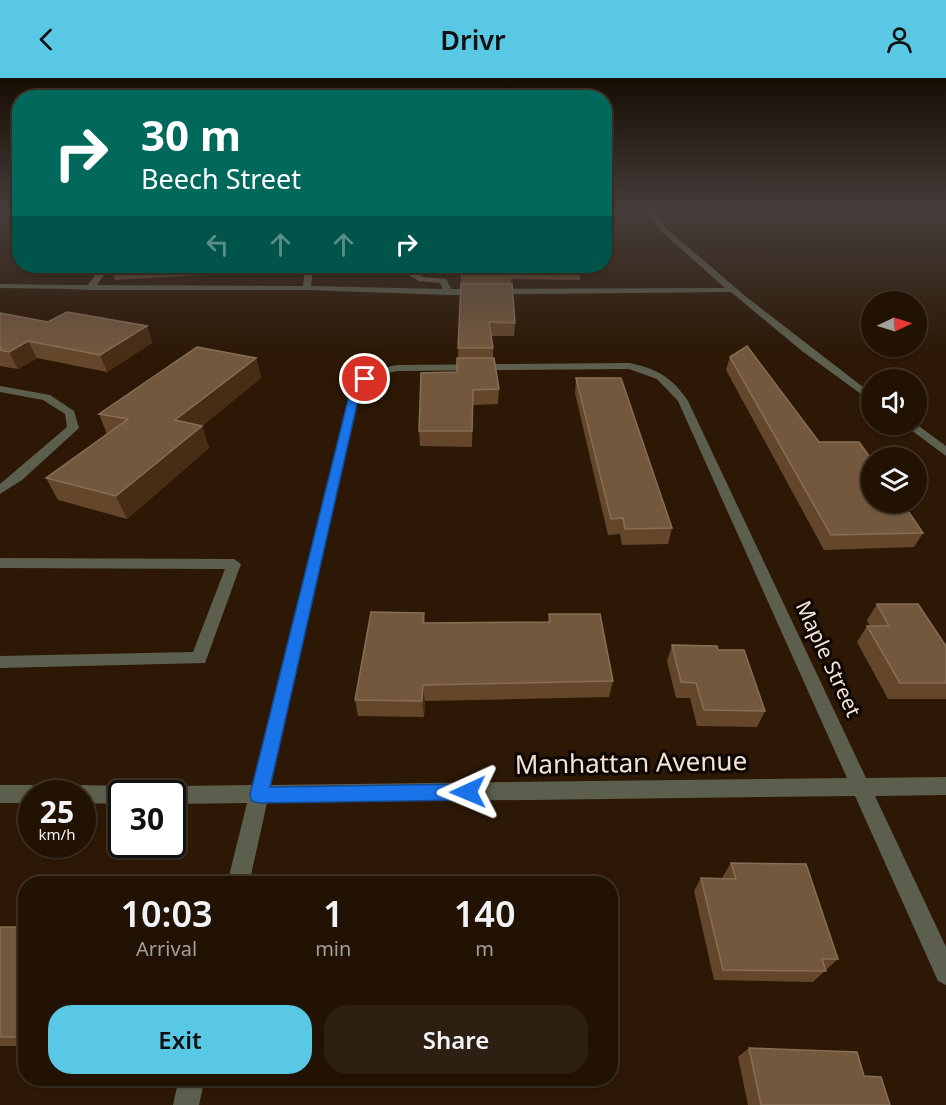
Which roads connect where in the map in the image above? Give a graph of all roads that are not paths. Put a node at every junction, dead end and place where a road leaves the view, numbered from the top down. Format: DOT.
graph roads {
  1 [pos="694,257"];
  2 [pos="101,273"];
  3 [pos="308,273"];
  4 [pos="410,273"];
  5 [pos="5,286"];
  6 [pos="90,288"];
  7 [pos="307,288"];
  8 [pos="732,290"];
  9 [pos="449,292"];
  10 [pos="0,388"];
  11 [pos="861,391"];
  12 [pos="923,435"];
  13 [pos="946,452"];
  14 [pos="0,490"];
  15 [pos="0,563"];
  16 [pos="0,662"];
  17 [pos="946,786"];
  18 [pos="862,787"];
  19 [pos="0,794"];
  20 [pos="18,794"];
  21 [pos="186,795"];
  22 [pos="259,795"];
  23 [pos="240,876"];
  24 [pos="946,973"];
  25 [pos="190,1086"];
  26 [pos="186,1105"];
  1 -- 8 [label="street"];
  2 -- 6 [label="street"];
  3 -- 7 [label="street"];
  4 -- 9 [label="street"];
  5 -- 6 [label="street"];
  6 -- 7 [label="street"];
  7 -- 9 [label="street"];
  8 -- 9 [label="street"];
  8 -- 11 [label="street"];
  10 -- 14 [label="street"];
  12 -- 13 [label="street"];
  15 -- 16 [label="street"];
  17 -- 18 [label="street, Manhattan Avenue"];
  18 -- 22 [label="street, Manhattan Avenue"];
  18 -- 22 [label="street, Maple Street"];
  18 -- 24 [label="street, Maple Street"];
  19 -- 20 [label="street"];
  21 -- 22 [label="street, Manhattan Avenue"];
  22 -- 23 [label="street"];
  25 -- 26 [label="street"];
}
